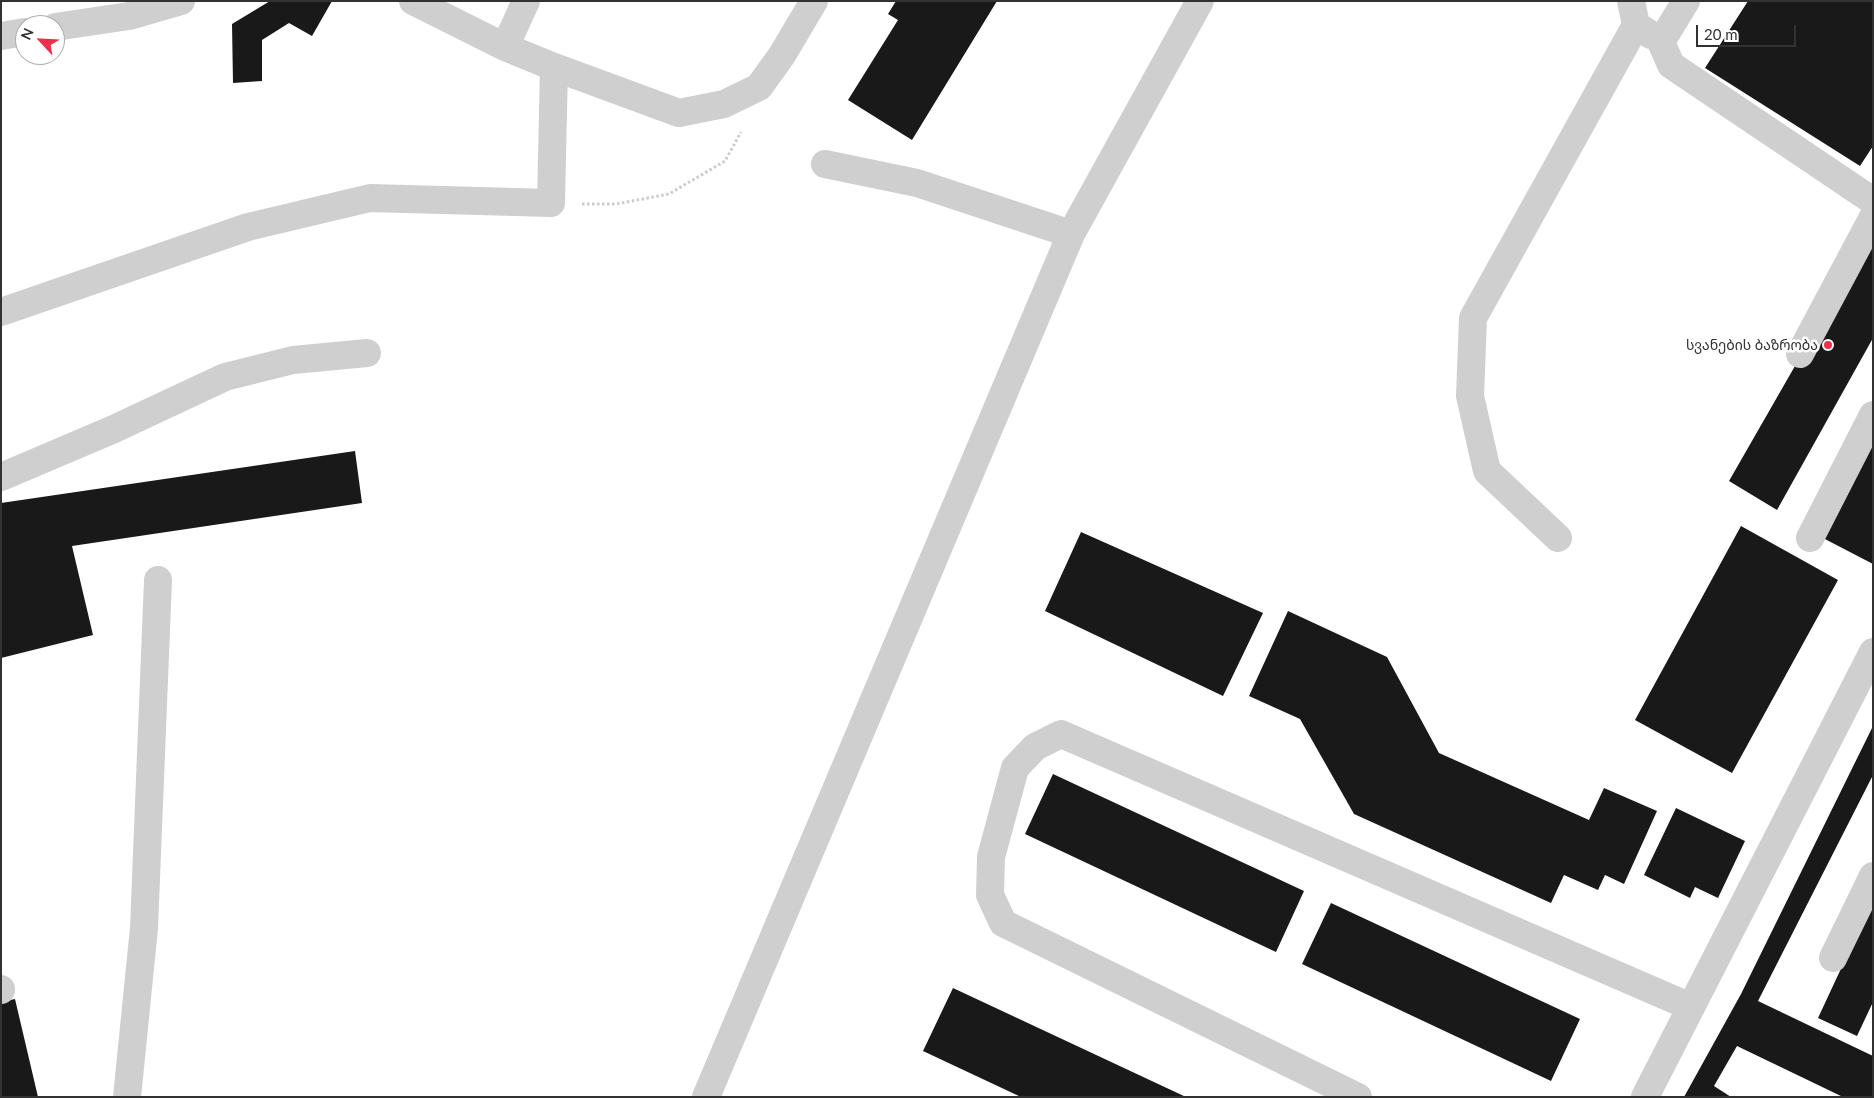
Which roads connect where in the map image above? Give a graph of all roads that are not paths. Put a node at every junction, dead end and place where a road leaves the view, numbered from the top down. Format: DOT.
graph roads {
  1 [pos="181,1"];
  2 [pos="412,1"];
  3 [pos="526,1"];
  4 [pos="814,1"];
  5 [pos="1200,1"];
  6 [pos="1686,1"];
  7 [pos="1634,13"];
  8 [pos="65,26"];
  9 [pos="15,34"];
  10 [pos="1,36"];
  11 [pos="1661,42"];
  12 [pos="505,47"];
  13 [pos="554,67"];
  14 [pos="825,164"];
  15 [pos="1873,201"];
  16 [pos="1873,217"];
  17 [pos="1071,234"];
  18 [pos="1,312"];
  19 [pos="367,353"];
  20 [pos="1800,354"];
  21 [pos="1873,415"];
  22 [pos="1,477"];
  23 [pos="1558,538"];
  24 [pos="1810,538"];
  25 [pos="158,580"];
  26 [pos="1873,652"];
  27 [pos="1873,876"];
  28 [pos="1833,958"];
  29 [pos="1691,1006"];
  30 [pos="127,1097"];
  31 [pos="706,1097"];
  32 [pos="1358,1097"];
  33 [pos="1645,1097"];
  1 -- 8 [label="street"];
  2 -- 12 [label="street"];
  3 -- 12 [label="street"];
  4 -- 13 [label="street"];
  5 -- 17 [label="street"];
  6 -- 11 [label="street"];
  7 -- 11 [label="street"];
  7 -- 23 [label="street"];
  9 -- 10 [label="street"];
  11 -- 15 [label="street"];
  12 -- 13 [label="street"];
  13 -- 18 [label="street"];
  14 -- 17 [label="street"];
  16 -- 20 [label="street"];
  17 -- 31 [label="street"];
  19 -- 22 [label="street"];
  21 -- 24 [label="street"];
  25 -- 30 [label="street"];
  26 -- 29 [label="street"];
  27 -- 28 [label="street"];
  29 -- 32 [label="street"];
  29 -- 33 [label="street"];
}
